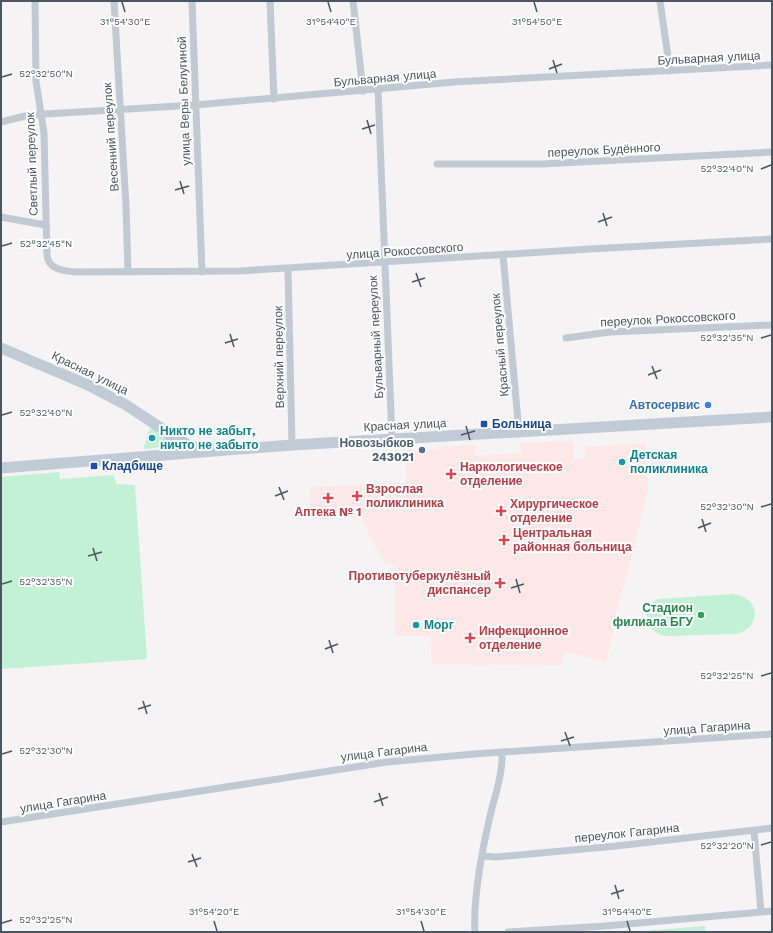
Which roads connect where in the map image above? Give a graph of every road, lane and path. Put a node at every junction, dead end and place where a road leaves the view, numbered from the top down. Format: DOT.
graph roads {
  1 [pos="35,1"];
  2 [pos="114,1"];
  3 [pos="192,1"];
  4 [pos="270,1"];
  5 [pos="353,1"];
  6 [pos="660,1"];
  7 [pos="772,65"];
  8 [pos="670,71"];
  9 [pos="378,90"];
  10 [pos="362,91"];
  11 [pos="274,99"];
  12 [pos="195,105"];
  13 [pos="120,110"];
  14 [pos="42,114"];
  15 [pos="1,122"];
  16 [pos="772,152"];
  17 [pos="437,164"];
  18 [pos="1,217"];
  19 [pos="45,225"];
  20 [pos="772,239"];
  21 [pos="47,255"];
  22 [pos="503,255"];
  23 [pos="383,263"];
  24 [pos="288,269"];
  25 [pos="128,272"];
  26 [pos="202,272"];
  27 [pos="772,325"];
  28 [pos="566,338"];
  29 [pos="1,348"];
  30 [pos="772,417"];
  31 [pos="163,428"];
  32 [pos="519,432"];
  33 [pos="392,438"];
  34 [pos="292,445"];
  35 [pos="205,451"];
  36 [pos="177,453"];
  37 [pos="1,468"];
  38 [pos="772,734"];
  39 [pos="502,752"];
  40 [pos="1,822"];
  41 [pos="772,828"];
  42 [pos="754,831"];
  43 [pos="483,856"];
  44 [pos="772,911"];
  45 [pos="761,912"];
  46 [pos="475,932"];
  47 [pos="508,932"];
  1 -- 14 [label="street, Светлый переулок"];
  2 -- 13 [label="street, Весенний переулок"];
  3 -- 12 [label="street, улица Веры Белугиной"];
  4 -- 11 [label="street"];
  5 -- 10 [label="street"];
  6 -- 8 [label="street"];
  7 -- 8 [label="street, Бульварная улица"];
  8 -- 9 [label="street, Бульварная улица"];
  9 -- 10 [label="street, Бульварная улица"];
  9 -- 23 [label="street, Бульварный переулок"];
  10 -- 11 [label="street, Бульварная улица"];
  11 -- 12 [label="street, Бульварная улица"];
  12 -- 13 [label="street, Бульварная улица"];
  12 -- 26 [label="street, улица Веры Белугиной"];
  13 -- 14 [label="street, Бульварная улица"];
  13 -- 25 [label="street, Весенний переулок"];
  14 -- 15 [label="street, Бульварная улица"];
  14 -- 19 [label="street, Светлый переулок"];
  16 -- 17 [label="street, переулок Будённого"];
  18 -- 19 [label="street"];
  19 -- 21 [label="street, Светлый переулок"];
  20 -- 22 [label="street, улица Рокоссовского"];
  21 -- 25 [label="street, улица Рокоссовского"];
  22 -- 23 [label="street, улица Рокоссовского"];
  22 -- 32 [label="street, Красный переулок"];
  23 -- 24 [label="street, улица Рокоссовского"];
  23 -- 33 [label="street, Бульварный переулок"];
  24 -- 26 [label="street, улица Рокоссовского"];
  24 -- 34 [label="street, Верхний переулок"];
  25 -- 26 [label="street, улица Рокоссовского"];
  27 -- 28 [label="street, переулок Рокоссовского"];
  29 -- 31 [label="main road, Красная улица"];
  30 -- 32 [label="main road, Красная улица"];
  31 -- 35 [label="main road"];
  31 -- 36 [label="main road, Красная улица"];
  32 -- 33 [label="main road, Красная улица"];
  33 -- 34 [label="main road, Красная улица"];
  34 -- 35 [label="main road, Красная улица"];
  35 -- 36 [label="main road, Красная улица"];
  36 -- 37 [label="main road"];
  38 -- 39 [label="street, улица Гагарина"];
  39 -- 40 [label="street, улица Гагарина"];
  39 -- 43 [label="street"];
  41 -- 42 [label="street, переулок Гагарина"];
  42 -- 43 [label="street, переулок Гагарина"];
  42 -- 45 [label="street"];
  43 -- 46 [label="street"];
  44 -- 45 [label="street"];
  45 -- 47 [label="street"];
}
